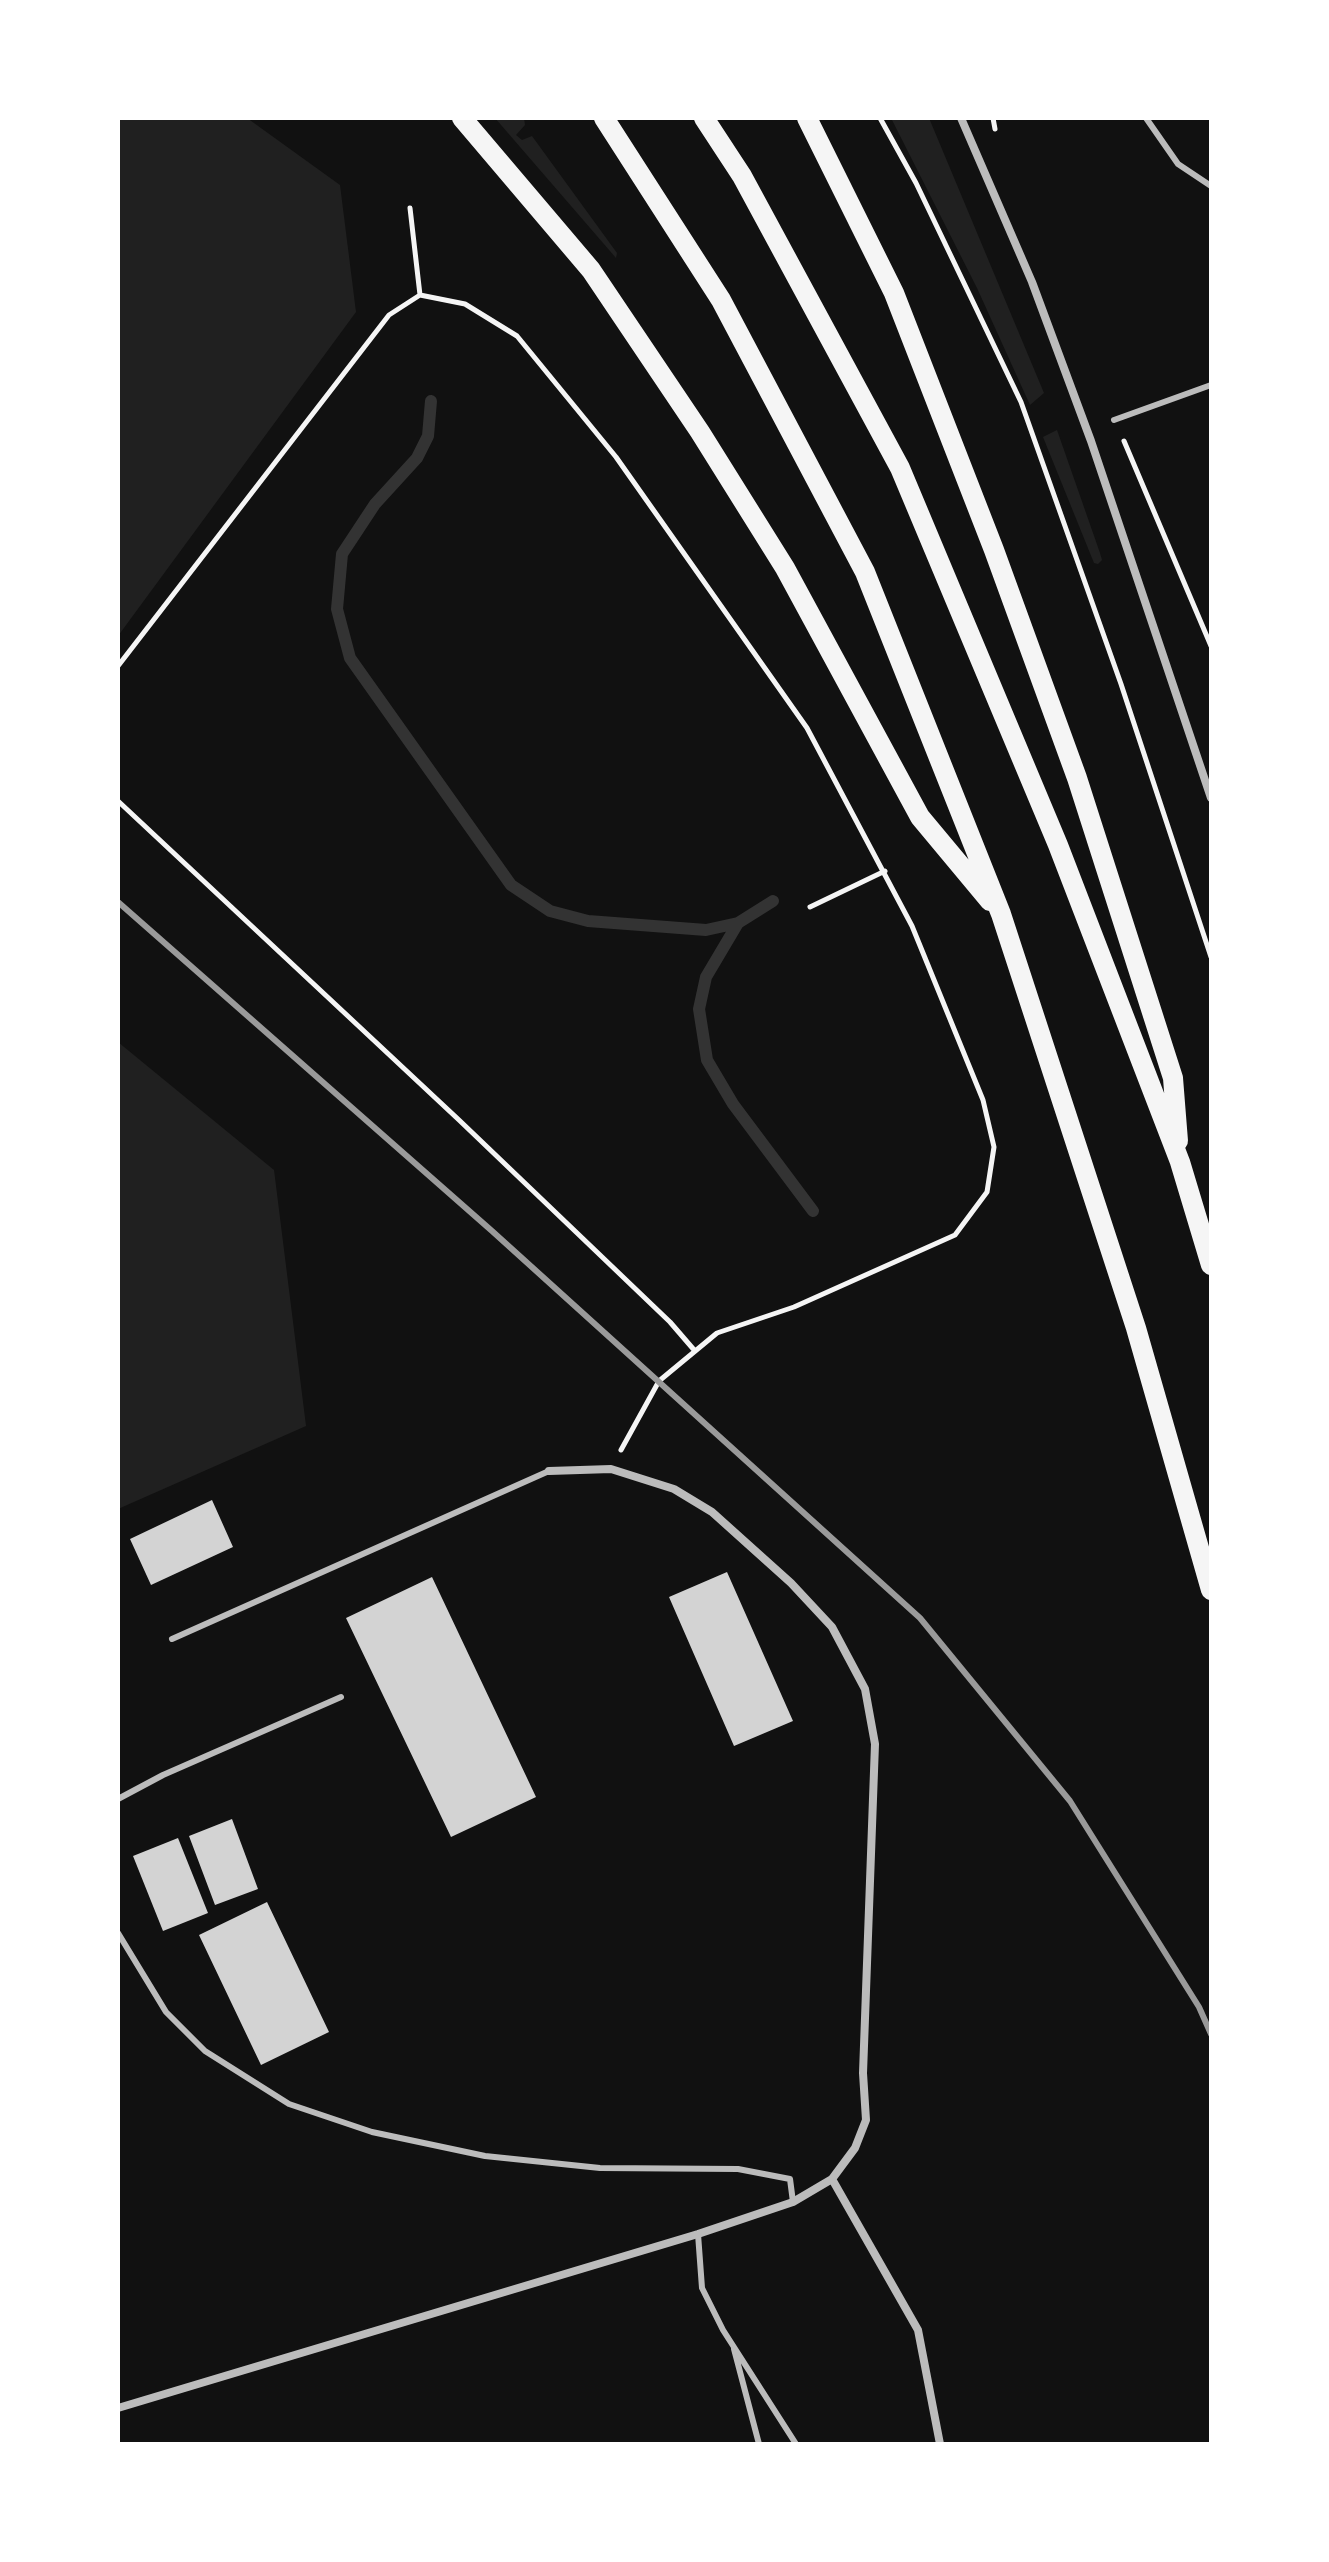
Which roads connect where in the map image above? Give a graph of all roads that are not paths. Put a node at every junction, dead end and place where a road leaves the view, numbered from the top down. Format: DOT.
graph roads {
  1 [pos="462,118"];
  2 [pos="604,118"];
  3 [pos="704,118"];
  4 [pos="807,118"];
  5 [pos="961,118"];
  6 [pos="1146,118"];
  7 [pos="1211,186"];
  8 [pos="1211,385"];
  9 [pos="1114,420"];
  10 [pos="1211,798"];
  11 [pos="1001,914"];
  12 [pos="1180,1162"];
  13 [pos="1211,1265"];
  14 [pos="549,1471"];
  15 [pos="1211,1590"];
  16 [pos="172,1639"];
  17 [pos="341,1697"];
  18 [pos="118,1799"];
  19 [pos="118,1933"];
  20 [pos="832,2179"];
  21 [pos="793,2202"];
  22 [pos="698,2234"];
  23 [pos="733,2342"];
  24 [pos="118,2408"];
  25 [pos="759,2444"];
  26 [pos="796,2444"];
  27 [pos="940,2444"];
  1 -- 11 [label="main road"];
  2 -- 11 [label="main road"];
  3 -- 12 [label="main road"];
  4 -- 12 [label="main road"];
  5 -- 10 [label="street"];
  6 -- 7 [label="lane"];
  8 -- 9 [label="lane"];
  11 -- 15 [label="main road"];
  12 -- 13 [label="main road"];
  14 -- 16 [label="lane"];
  14 -- 20 [label="street"];
  17 -- 18 [label="lane"];
  19 -- 21 [label="lane"];
  20 -- 21 [label="street"];
  20 -- 27 [label="street"];
  21 -- 22 [label="street"];
  22 -- 23 [label="lane"];
  22 -- 24 [label="street"];
  23 -- 25 [label="lane"];
  23 -- 26 [label="lane"];
}
